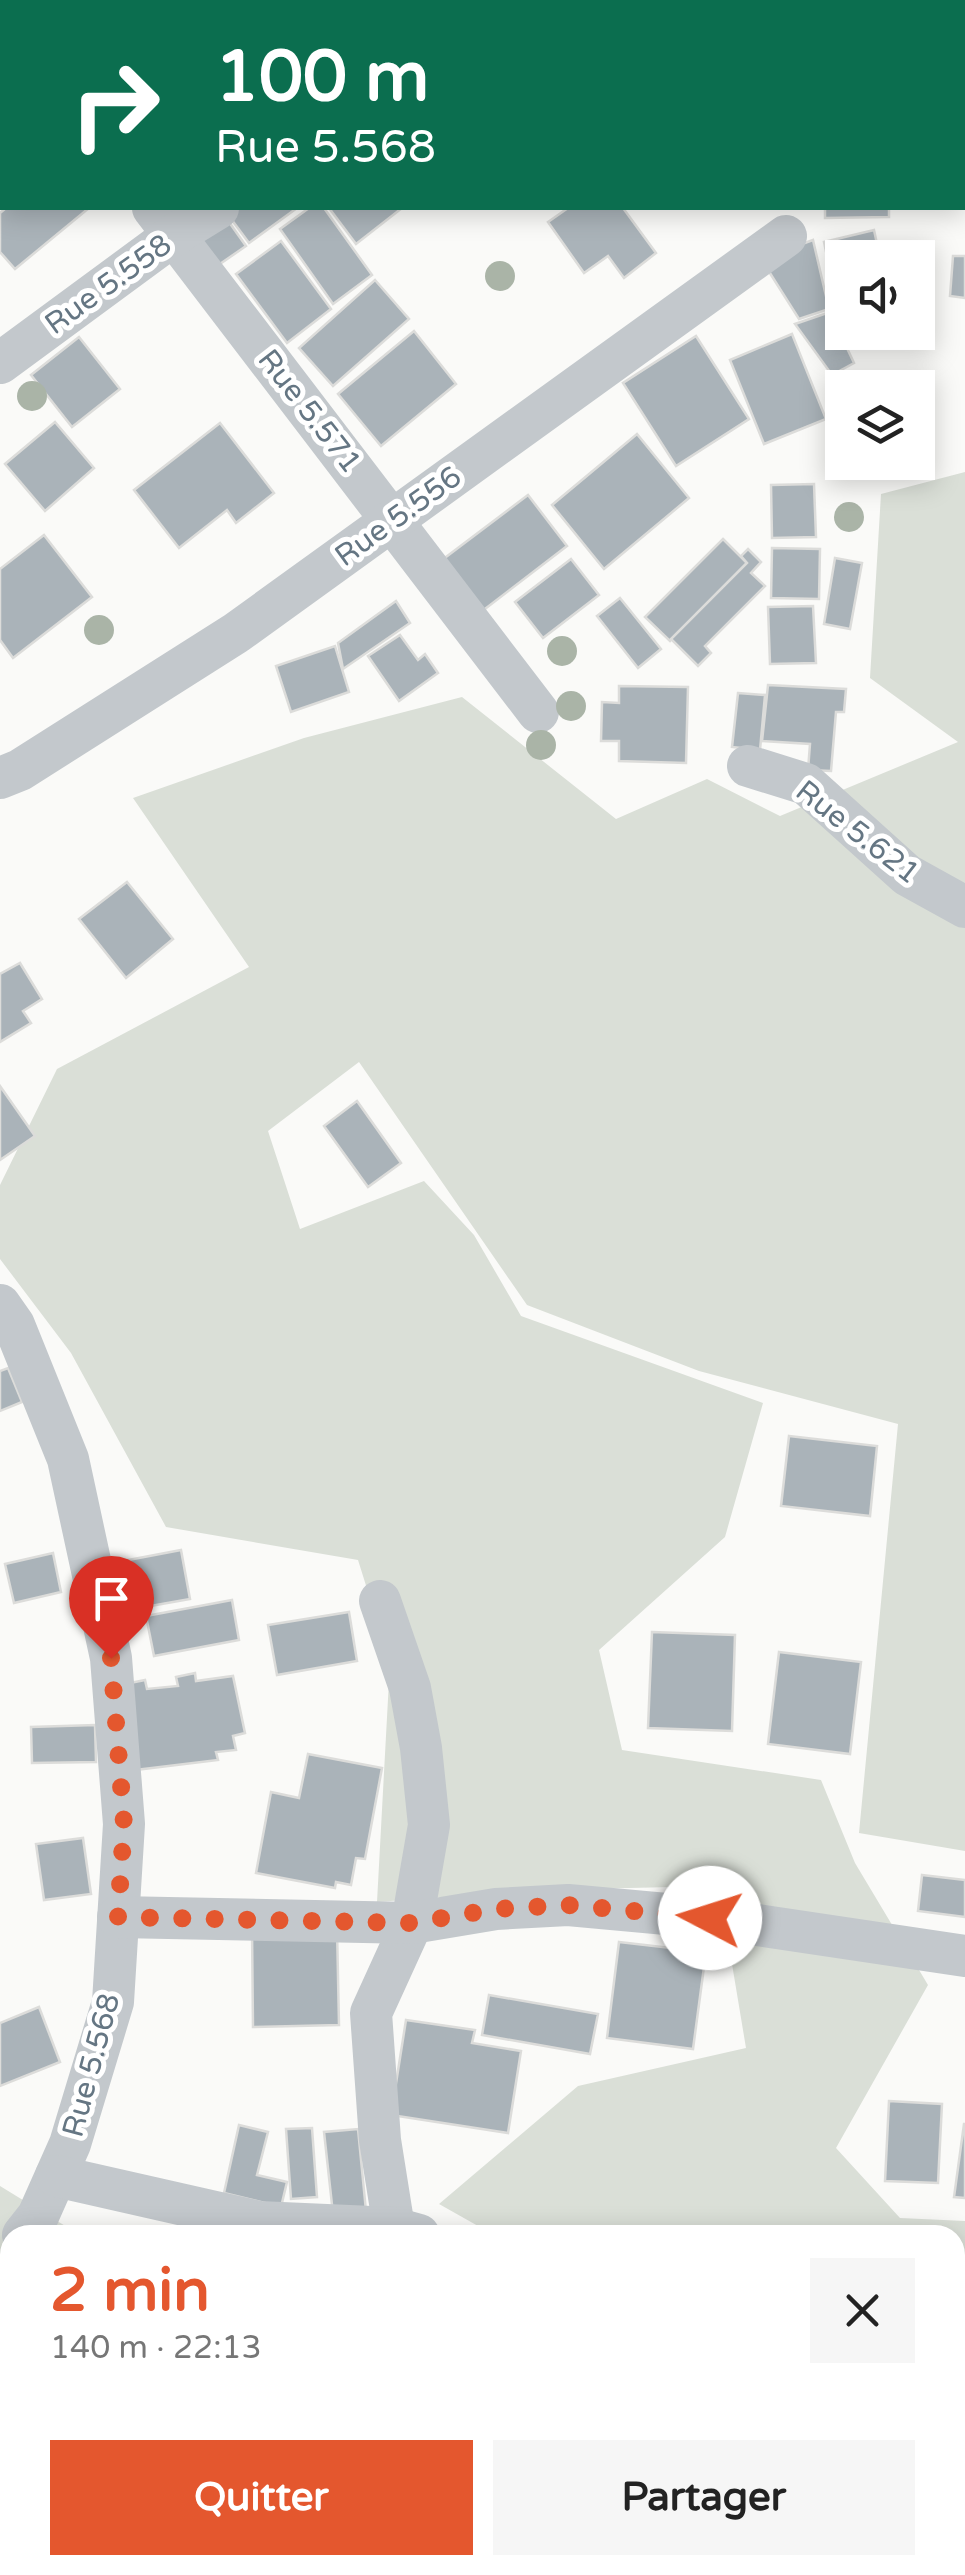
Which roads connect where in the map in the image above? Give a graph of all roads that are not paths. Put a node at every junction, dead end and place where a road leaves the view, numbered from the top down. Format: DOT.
graph roads {
  1 [pos="210,210"];
  2 [pos="163,221"];
  3 [pos="786,236"];
  4 [pos="0,363"];
  5 [pos="393,518"];
  6 [pos="538,712"];
  7 [pos="748,766"];
  8 [pos="0,778"];
  9 [pos="965,907"];
  10 [pos="0,1304"];
  11 [pos="380,1601"];
  12 [pos="118,1917"];
  13 [pos="412,1923"];
  14 [pos="965,1956"];
  15 [pos="56,2176"];
  16 [pos="31,2225"];
  17 [pos="308,2225"];
  18 [pos="405,2225"];
  1 -- 2 [label="street, Rue 5.558"];
  2 -- 4 [label="street, Rue 5.558"];
  2 -- 5 [label="street, Rue 5.571"];
  3 -- 5 [label="street, Rue 5.556"];
  5 -- 6 [label="street, Rue 5.571"];
  5 -- 8 [label="street, Rue 5.556"];
  7 -- 9 [label="street, Rue 5.621"];
  10 -- 12 [label="street, Rue 5.568"];
  11 -- 13 [label="street"];
  12 -- 13 [label="street"];
  12 -- 15 [label="street, Rue 5.568"];
  13 -- 14 [label="street"];
  13 -- 18 [label="street"];
  15 -- 16 [label="street, Rue 5.568"];
  15 -- 17 [label="street"];
}
